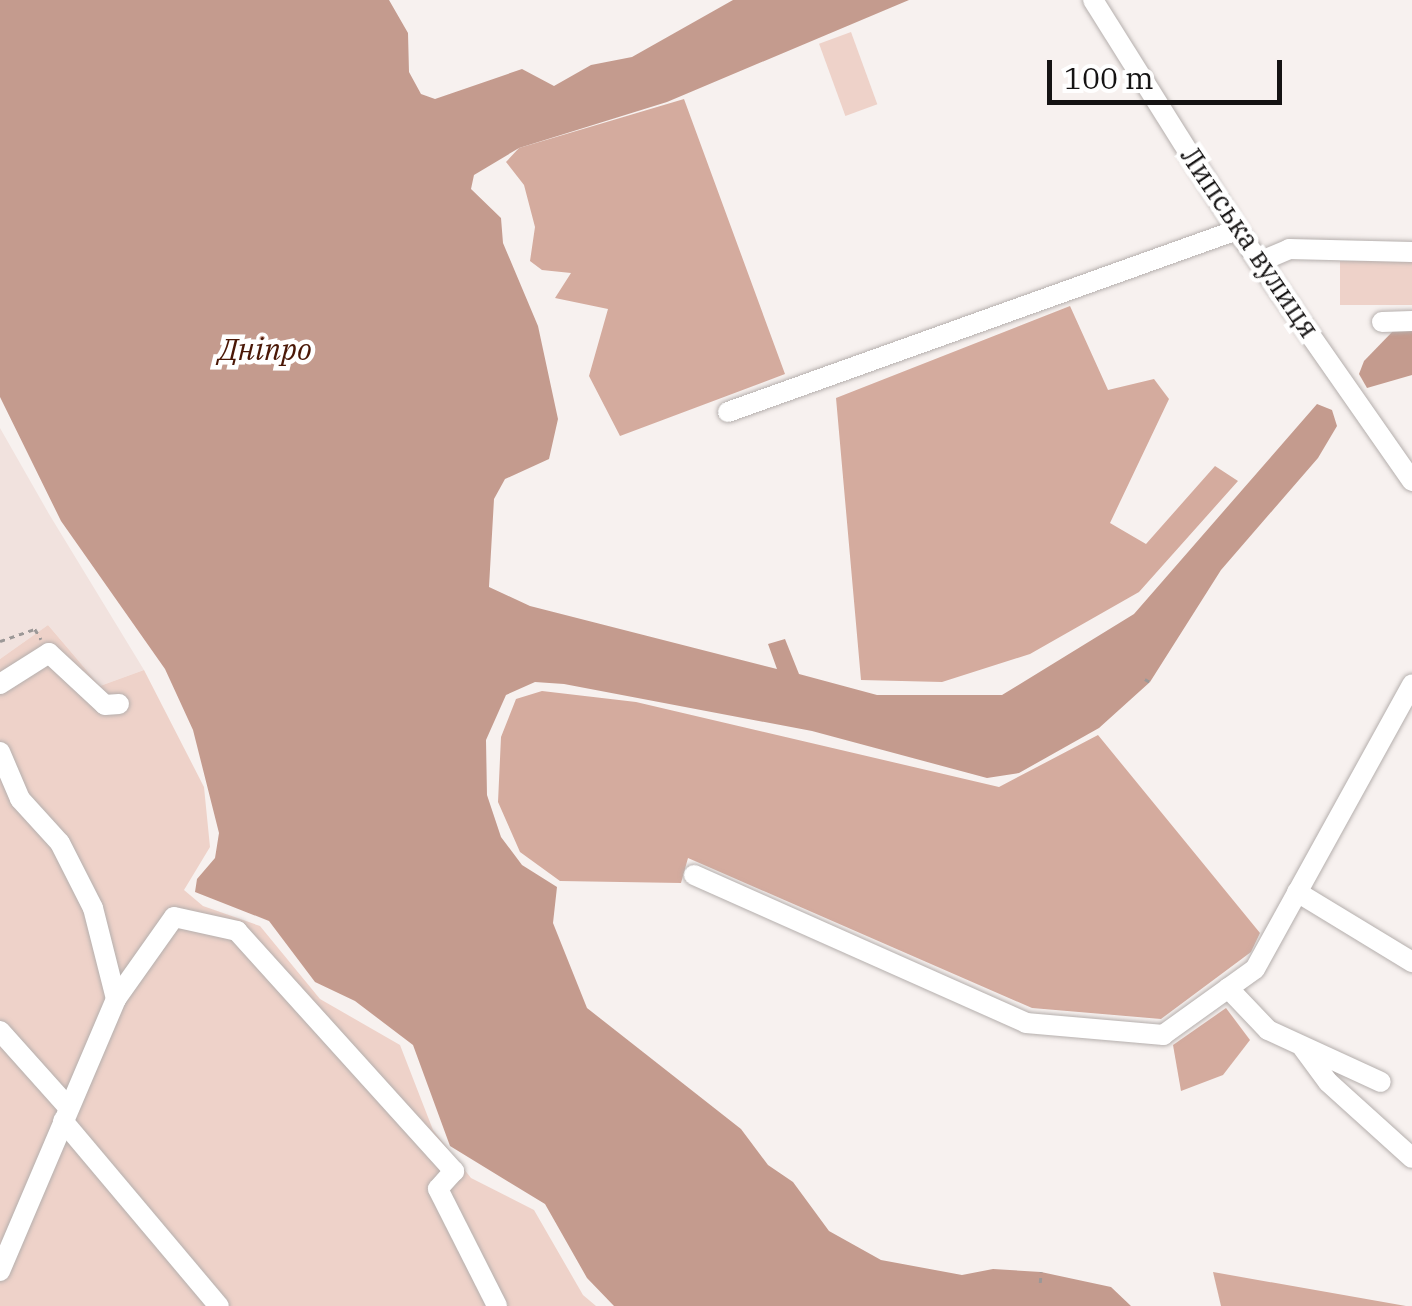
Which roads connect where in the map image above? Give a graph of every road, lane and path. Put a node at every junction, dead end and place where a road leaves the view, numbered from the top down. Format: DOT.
graph roads {
  1 [pos="1093,0"];
  2 [pos="1237,230"];
  3 [pos="1412,252"];
  4 [pos="1259,262"];
  5 [pos="1412,321"];
  6 [pos="1382,322"];
  7 [pos="728,412"];
  8 [pos="1408,466"];
  9 [pos="0,641"];
  10 [pos="50,653"];
  11 [pos="1145,679"];
  12 [pos="1150,682"];
  13 [pos="0,684"];
  14 [pos="1412,685"];
  15 [pos="119,704"];
  16 [pos="0,752"];
  17 [pos="694,875"];
  18 [pos="1298,892"];
  19 [pos="1412,962"];
  20 [pos="1228,988"];
  21 [pos="116,999"];
  22 [pos="0,1031"];
  23 [pos="1302,1046"];
  24 [pos="1381,1082"];
  25 [pos="66,1114"];
  26 [pos="1412,1158"];
  27 [pos="0,1271"];
  28 [pos="1041,1272"];
  29 [pos="1040,1283"];
  30 [pos="219,1306"];
  31 [pos="496,1306"];
  1 -- 2 [label="street, Липська вулиця"];
  2 -- 4 [label="street, Липська вулиця"];
  2 -- 7 [label="street"];
  3 -- 4 [label="street"];
  4 -- 8 [label="street, Липська вулиця"];
  5 -- 6 [label="street"];
  9 -- 10 [label="path"];
  10 -- 13 [label="street"];
  10 -- 15 [label="street"];
  11 -- 12 [label="path"];
  14 -- 18 [label="street"];
  16 -- 21 [label="street"];
  17 -- 20 [label="street"];
  18 -- 19 [label="street"];
  18 -- 20 [label="street"];
  20 -- 23 [label="street"];
  21 -- 25 [label="street"];
  21 -- 31 [label="street"];
  22 -- 25 [label="street"];
  23 -- 24 [label="street"];
  23 -- 26 [label="street"];
  25 -- 27 [label="street"];
  25 -- 30 [label="street"];
  28 -- 29 [label="path"];
}
